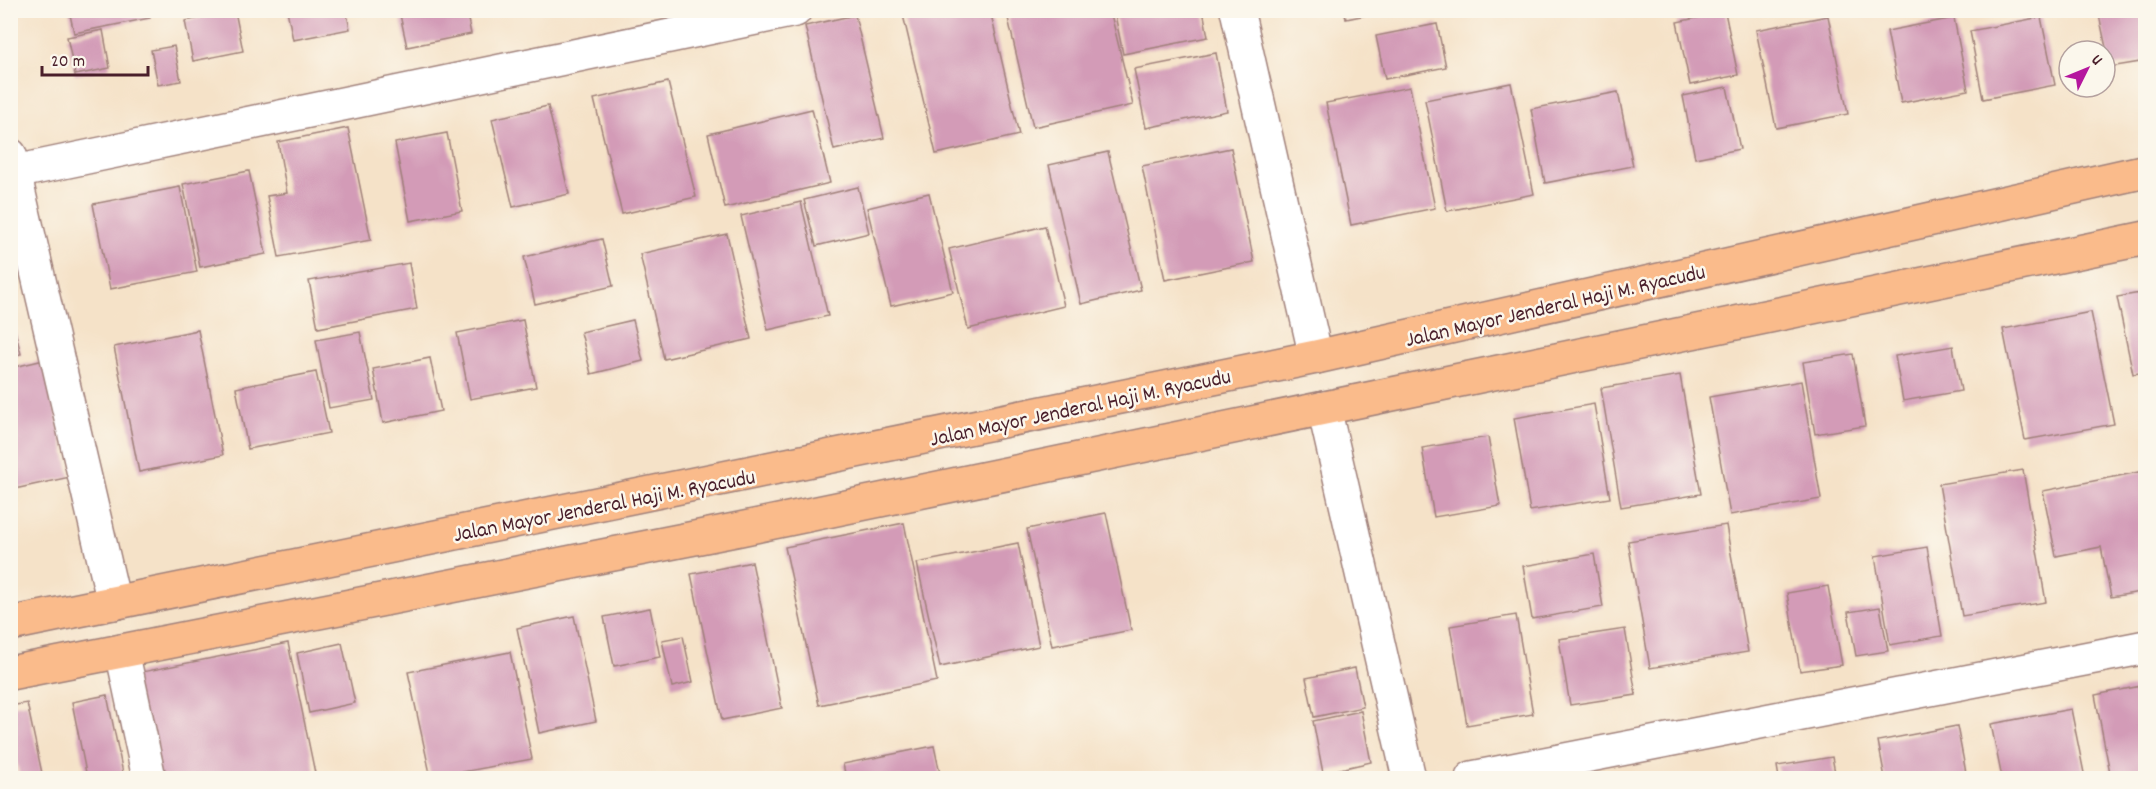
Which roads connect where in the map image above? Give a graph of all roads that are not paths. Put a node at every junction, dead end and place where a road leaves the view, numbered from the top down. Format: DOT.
graph roads {
  1 [pos="795,10"];
  2 [pos="1237,10"];
  3 [pos="12,167"];
  4 [pos="2145,171"];
  5 [pos="2145,238"];
  6 [pos="1316,357"];
  7 [pos="1324,408"];
  8 [pos="819,460"];
  9 [pos="730,478"];
  10 [pos="827,511"];
  11 [pos="740,529"];
  12 [pos="114,603"];
  13 [pos="10,624"];
  14 [pos="2145,647"];
  15 [pos="122,651"];
  16 [pos="10,673"];
  17 [pos="149,778"];
  18 [pos="1409,778"];
  19 [pos="1472,778"];
  1 -- 3 [label="street"];
  2 -- 6 [label="street"];
  3 -- 12 [label="street"];
  4 -- 6 [label="main road, Jalan Mayor Jenderal Haji M. Ryacudu"];
  5 -- 7 [label="main road"];
  6 -- 8 [label="main road, Jalan Mayor Jenderal Haji M. Ryacudu"];
  7 -- 10 [label="main road"];
  7 -- 18 [label="street"];
  8 -- 9 [label="main road, Jalan Mayor Jenderal Haji M. Ryacudu"];
  8 -- 10 [label="main road"];
  9 -- 11 [label="main road"];
  9 -- 12 [label="main road, Jalan Mayor Jenderal Haji M. Ryacudu"];
  10 -- 11 [label="main road"];
  11 -- 15 [label="main road"];
  12 -- 13 [label="main road, Jalan Mayor Jenderal Haji M. Ryacudu"];
  14 -- 19 [label="street"];
  15 -- 16 [label="main road"];
  15 -- 17 [label="street"];
}
